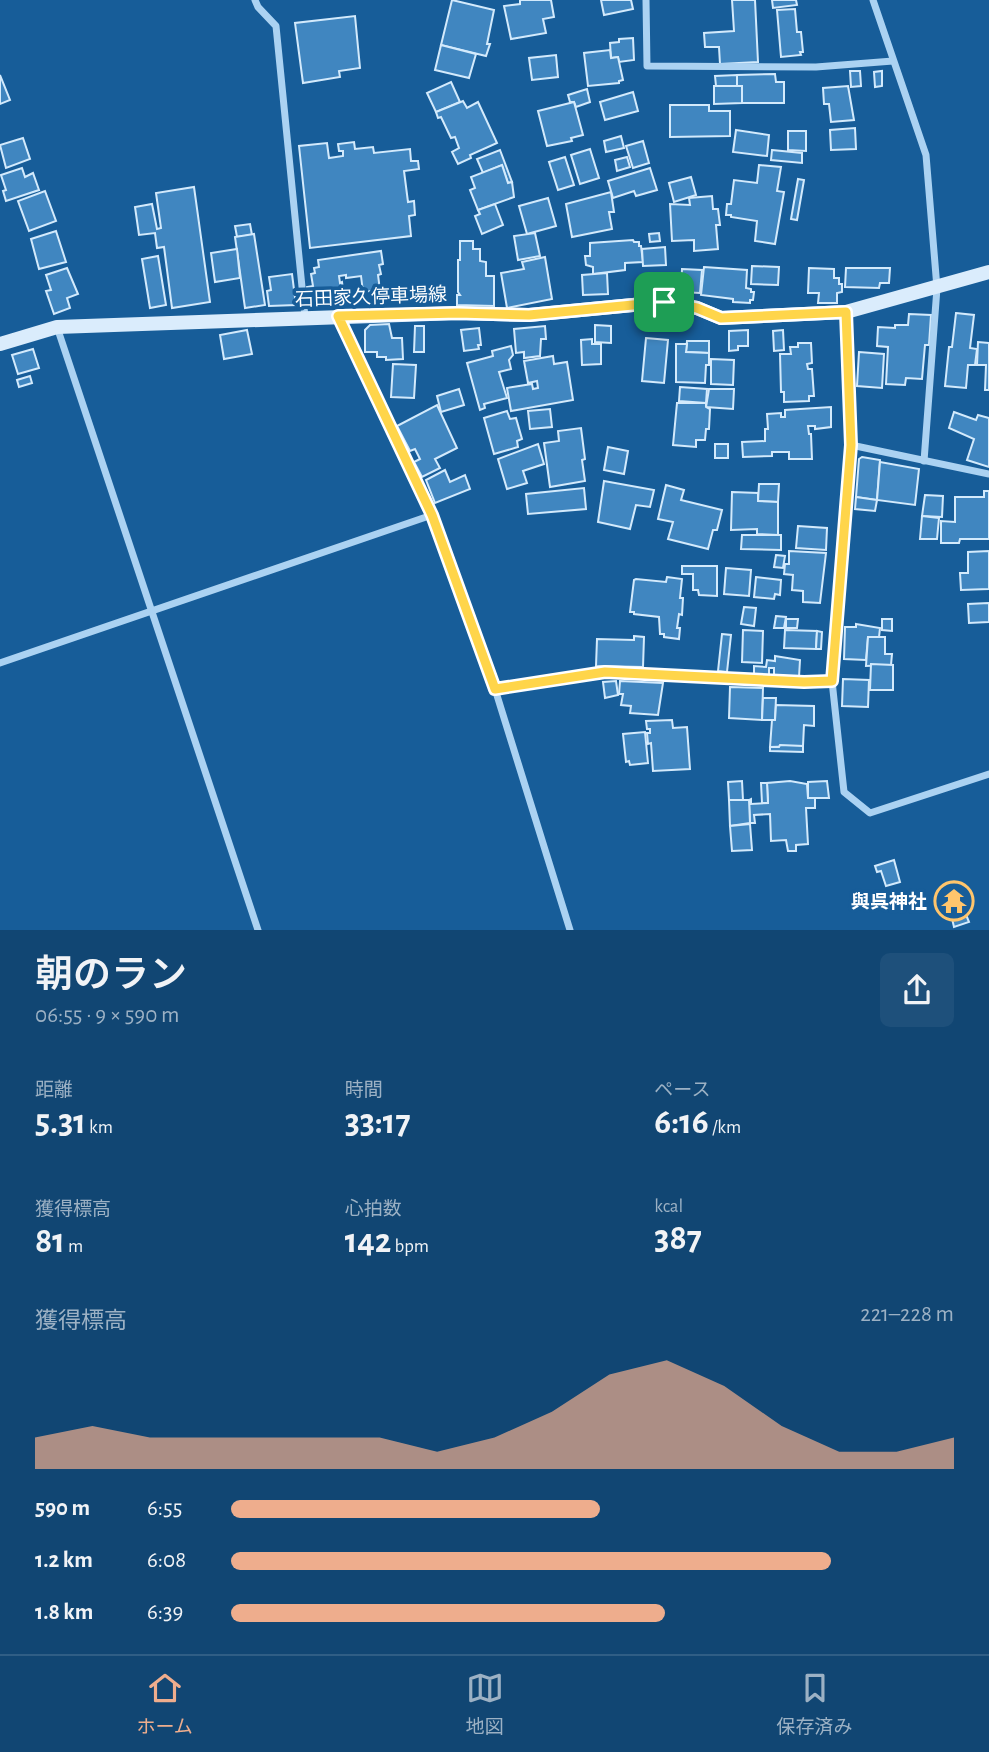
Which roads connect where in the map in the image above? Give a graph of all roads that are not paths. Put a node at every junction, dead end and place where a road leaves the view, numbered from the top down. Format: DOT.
graph roads {
  1 [pos="256,0"];
  2 [pos="646,0"];
  3 [pos="873,0"];
  4 [pos="893,61"];
  5 [pos="989,272"];
  6 [pos="937,288"];
  7 [pos="846,312"];
  8 [pos="338,316"];
  9 [pos="305,317"];
  10 [pos="57,327"];
  11 [pos="0,344"];
  12 [pos="851,445"];
  13 [pos="924,461"];
  14 [pos="989,474"];
  15 [pos="432,515"];
  16 [pos="152,611"];
  17 [pos="0,663"];
  18 [pos="832,681"];
  19 [pos="495,689"];
  20 [pos="989,774"];
  21 [pos="258,929"];
  22 [pos="570,929"];
  1 -- 9 [label="street"];
  2 -- 4 [label="street"];
  3 -- 4 [label="street"];
  4 -- 6 [label="street"];
  5 -- 6 [label="main road, 石田家久停車場線"];
  6 -- 7 [label="main road, 石田家久停車場線"];
  6 -- 13 [label="street"];
  7 -- 8 [label="main road, 石田家久停車場線"];
  7 -- 12 [label="street"];
  8 -- 9 [label="main road, 石田家久停車場線"];
  8 -- 15 [label="street"];
  9 -- 10 [label="main road, 石田家久停車場線"];
  10 -- 11 [label="main road, 石田家久停車場線"];
  10 -- 16 [label="street"];
  12 -- 13 [label="street"];
  12 -- 18 [label="street"];
  13 -- 14 [label="street"];
  15 -- 16 [label="street"];
  15 -- 19 [label="street"];
  16 -- 17 [label="street"];
  16 -- 21 [label="street"];
  18 -- 19 [label="street"];
  18 -- 20 [label="street"];
  19 -- 22 [label="street"];
}
